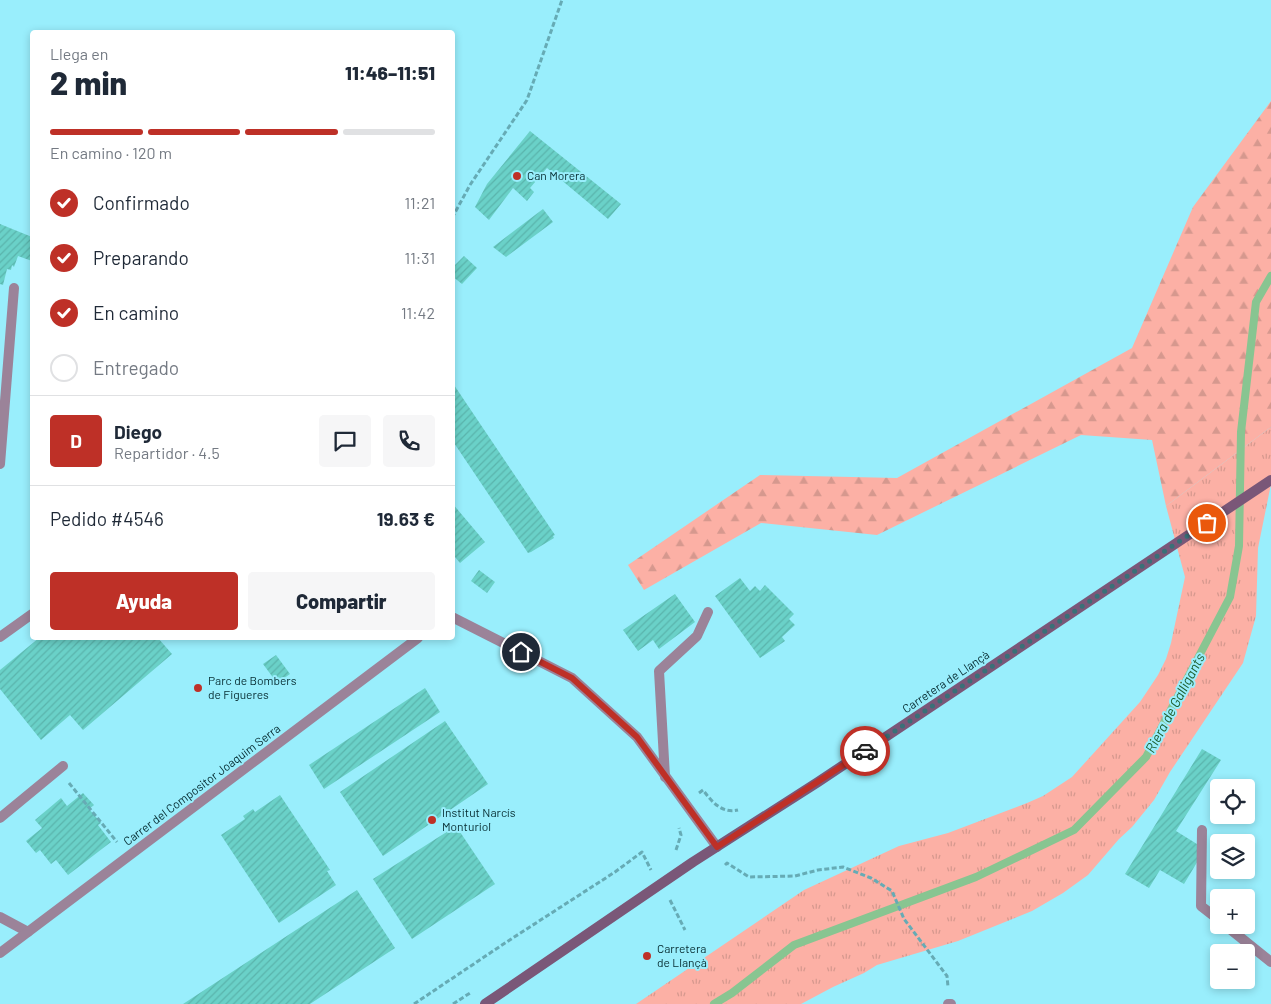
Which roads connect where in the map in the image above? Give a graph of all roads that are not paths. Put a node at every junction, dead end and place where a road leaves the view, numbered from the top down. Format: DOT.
graph roads {
  1 [pos="14,288"];
  2 [pos="0,464"];
  3 [pos="1271,480"];
  4 [pos="708,612"];
  5 [pos="30,615"];
  6 [pos="455,619"];
  7 [pos="0,637"];
  8 [pos="415,640"];
  9 [pos="61,768"];
  10 [pos="666,777"];
  11 [pos="0,818"];
  12 [pos="1202,830"];
  13 [pos="717,847"];
  14 [pos="1210,913"];
  15 [pos="0,917"];
  16 [pos="28,932"];
  17 [pos="1236,934"];
  18 [pos="0,953"];
  19 [pos="1271,962"];
  20 [pos="485,1004"];
  1 -- 2 [label="street"];
  3 -- 13 [label="street, Carretera de Llançà"];
  4 -- 10 [label="street"];
  5 -- 7 [label="street"];
  6 -- 10 [label="street"];
  8 -- 16 [label="street, Carrer del Compositor Joaquim Serra"];
  9 -- 11 [label="street"];
  10 -- 13 [label="street"];
  12 -- 14 [label="street"];
  13 -- 20 [label="street, Carretera de Llançà"];
  15 -- 16 [label="street"];
  16 -- 18 [label="street, Carrer del Compositor Joaquim Serra"];
  17 -- 19 [label="street"];
}
